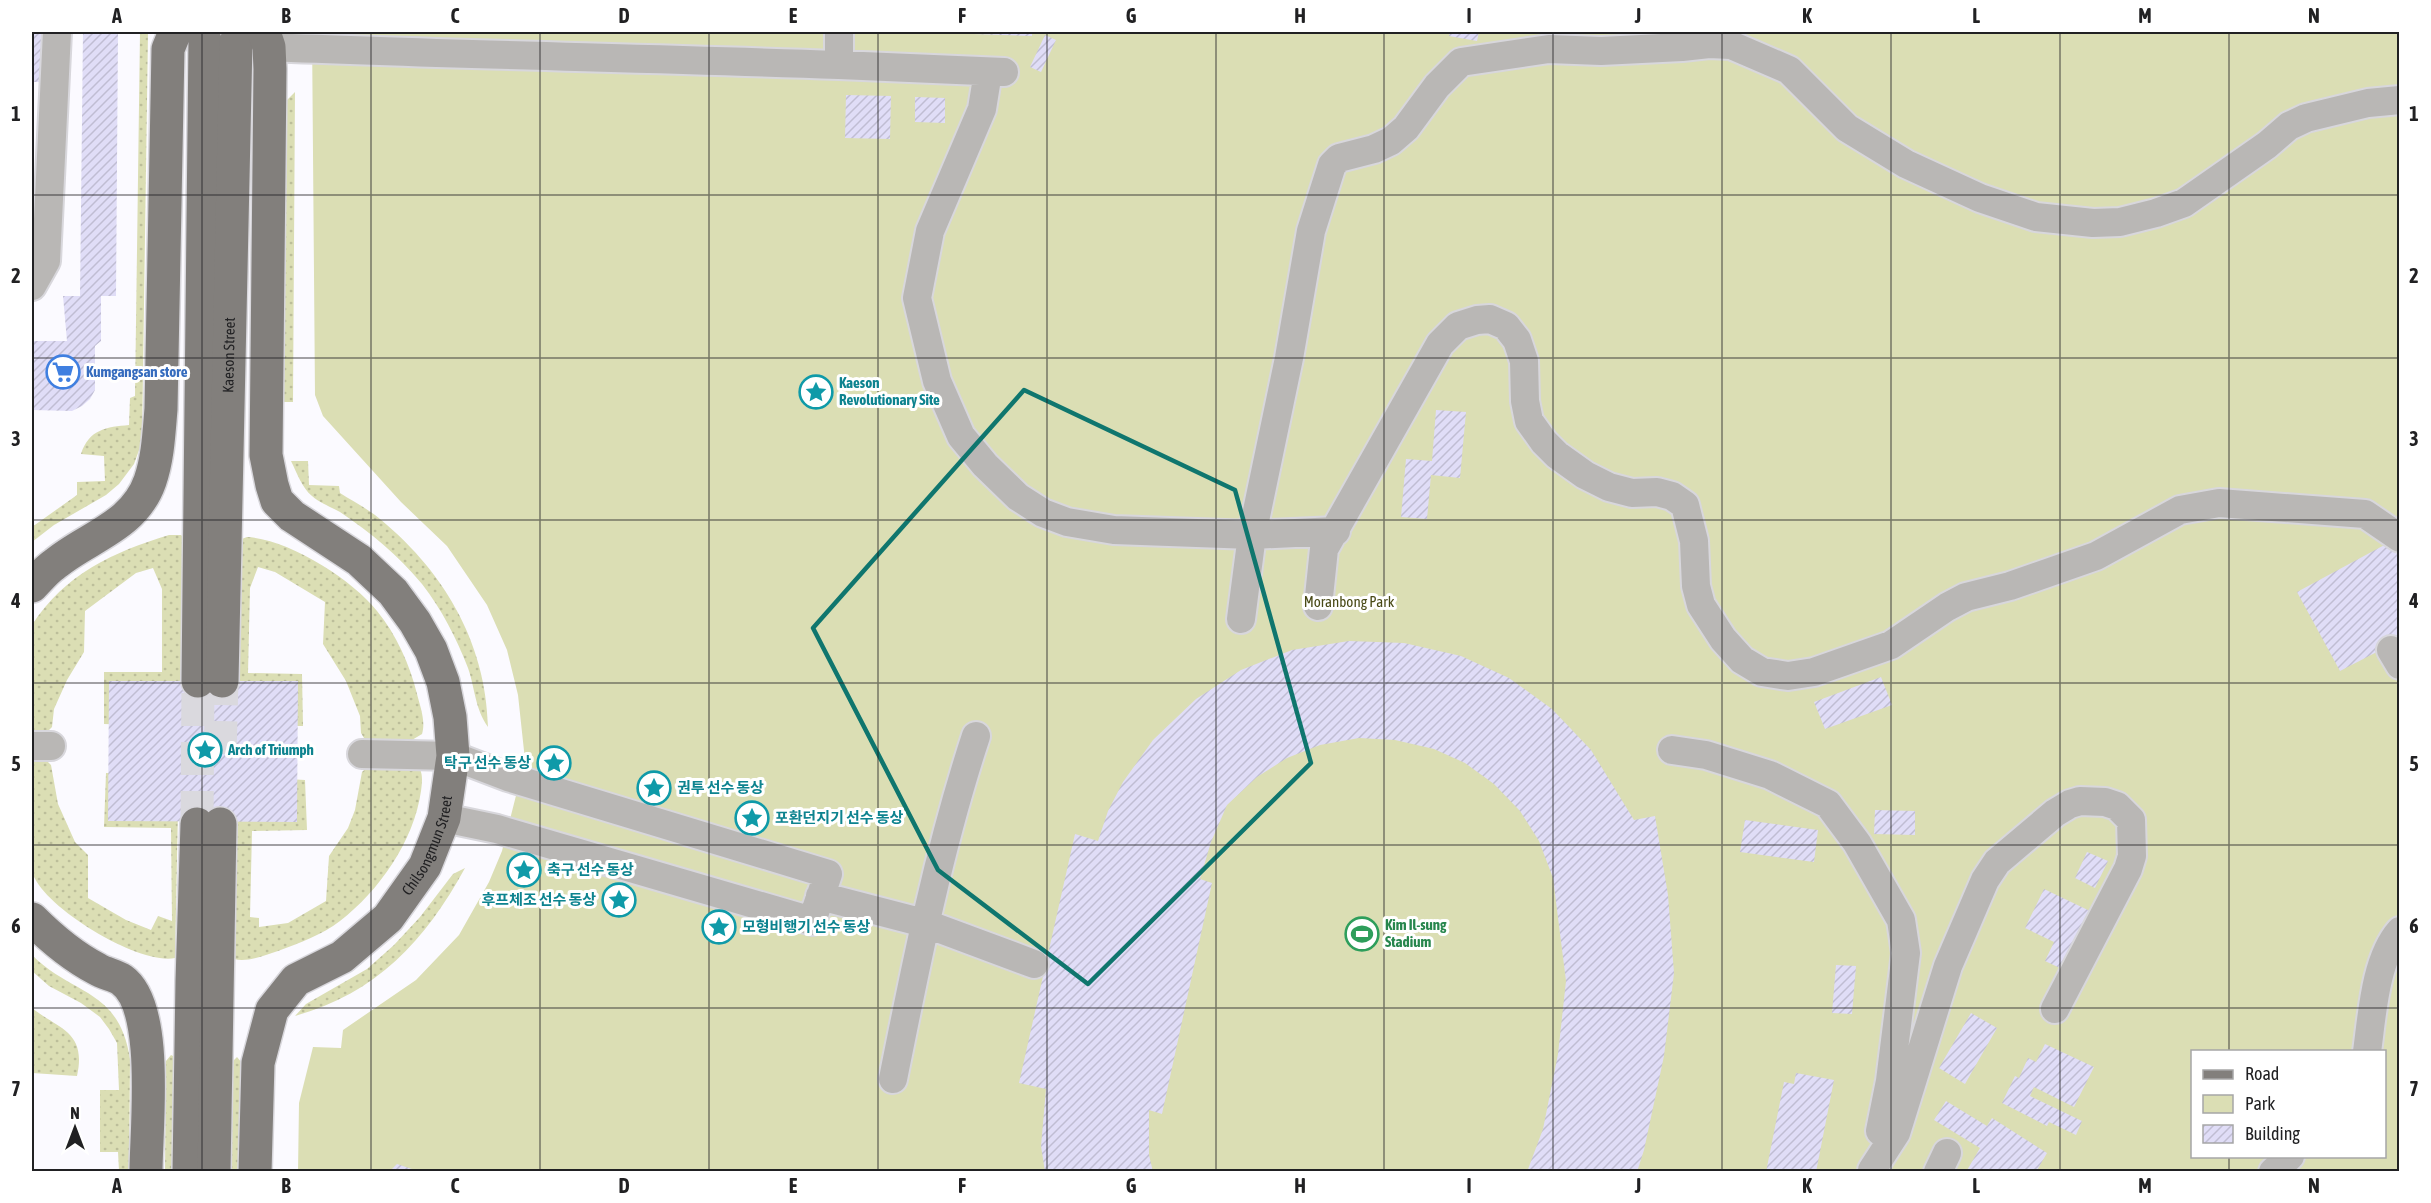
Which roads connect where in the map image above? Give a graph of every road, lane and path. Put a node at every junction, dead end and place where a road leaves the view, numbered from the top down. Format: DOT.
graph roads {
  1 [pos="57,32"];
  2 [pos="175,32"];
  3 [pos="202,32"];
  4 [pos="240,32"];
  5 [pos="839,32"];
  6 [pos="266,40"];
  7 [pos="581,44"];
  8 [pos="838,65"];
  9 [pos="2400,100"];
  10 [pos="32,286"];
  11 [pos="1336,531"];
  12 [pos="1252,536"];
  13 [pos="2400,537"];
  14 [pos="32,586"];
  15 [pos="1318,606"];
  16 [pos="1241,619"];
  17 [pos="976,736"];
  18 [pos="1672,750"];
  19 [pos="362,753"];
  20 [pos="453,756"];
  21 [pos="444,818"];
  22 [pos="820,896"];
  23 [pos="32,919"];
  24 [pos="924,923"];
  25 [pos="2400,931"];
  26 [pos="1034,964"];
  27 [pos="2055,1009"];
  28 [pos="2367,1050"];
  29 [pos="893,1079"];
  30 [pos="2288,1158"];
  31 [pos="1872,1171"];
  32 [pos="146,1172"];
  33 [pos="189,1172"];
  34 [pos="214,1172"];
  35 [pos="255,1172"];
  36 [pos="2273,1172"];
  1 -- 10 [label="street"];
  2 -- 14 [label="main road"];
  3 -- 4 [label="main road, Kaeson Street"];
  5 -- 8 [label="street"];
  6 -- 7 [label="street"];
  6 -- 20 [label="main road, Chilsongmun Street"];
  7 -- 8 [label="street"];
  8 -- 12 [label="street"];
  9 -- 12 [label="street"];
  11 -- 12 [label="street"];
  11 -- 13 [label="street"];
  11 -- 15 [label="street"];
  12 -- 16 [label="street"];
  17 -- 24 [label="street"];
  18 -- 31 [label="street"];
  19 -- 20 [label="street"];
  20 -- 21 [label="main road, Chilsongmun Street"];
  20 -- 22 [label="street"];
  21 -- 22 [label="street"];
  21 -- 35 [label="main road, Chilsongmun Street"];
  22 -- 24 [label="street"];
  23 -- 32 [label="main road"];
  24 -- 26 [label="street"];
  24 -- 29 [label="street"];
  25 -- 28 [label="street"];
  27 -- 31 [label="street"];
  30 -- 36 [label="street"];
  33 -- 34 [label="main road"];
}
